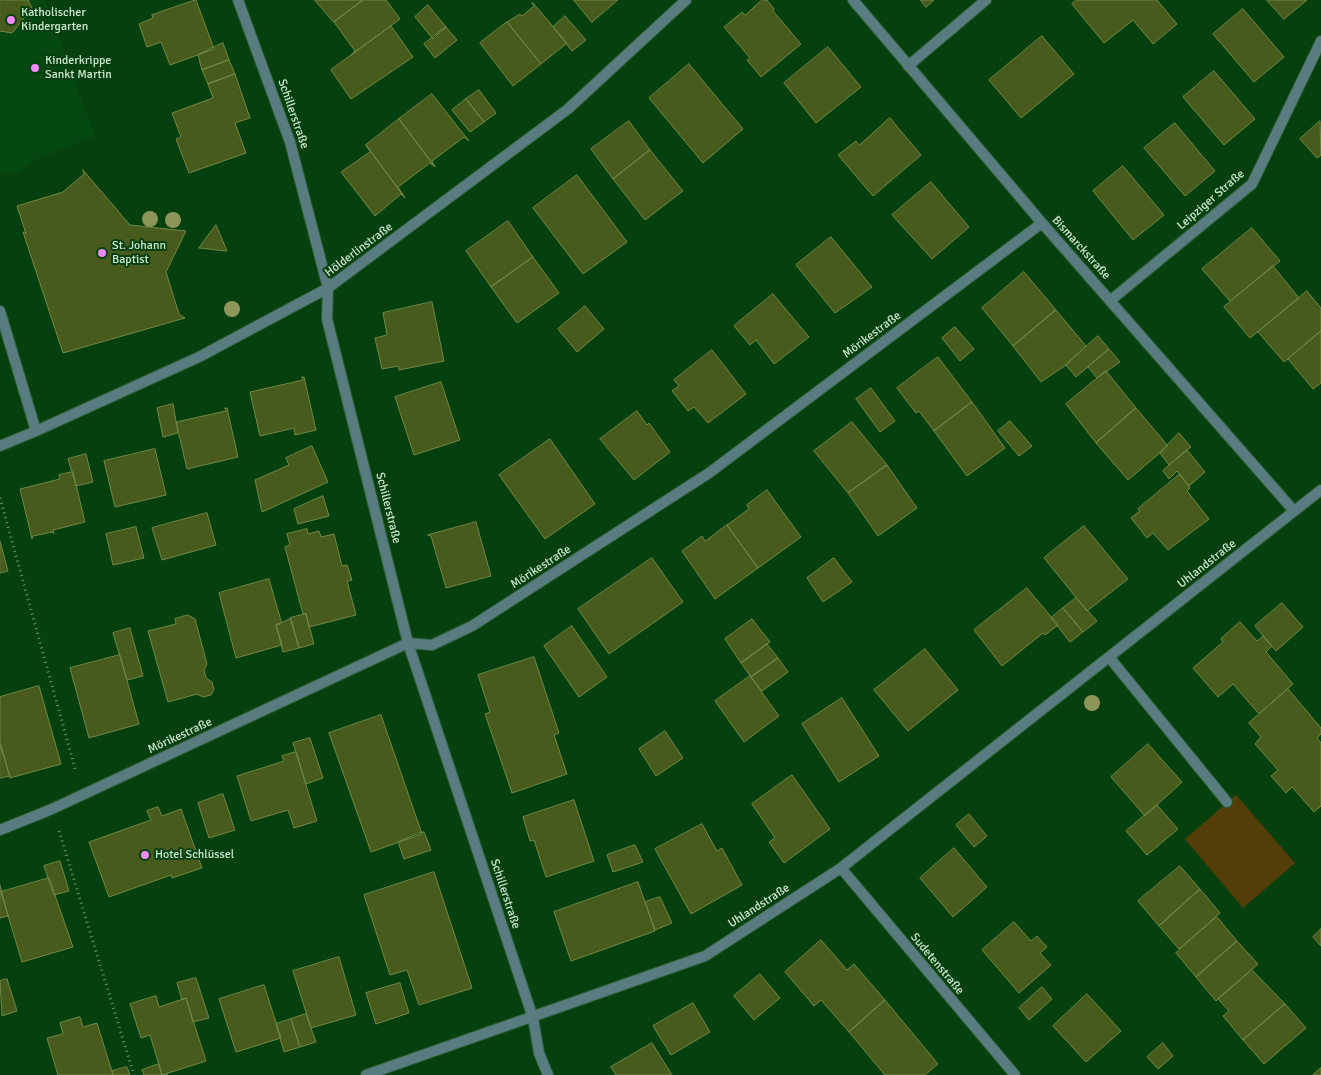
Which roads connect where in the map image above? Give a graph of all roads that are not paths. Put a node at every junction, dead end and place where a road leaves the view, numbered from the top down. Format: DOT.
graph roads {
  1 [pos="238,0"];
  2 [pos="686,0"];
  3 [pos="853,0"];
  4 [pos="986,0"];
  5 [pos="1321,41"];
  6 [pos="908,66"];
  7 [pos="1042,223"];
  8 [pos="328,288"];
  9 [pos="1112,300"];
  10 [pos="0,310"];
  11 [pos="36,431"];
  12 [pos="0,446"];
  13 [pos="1321,490"];
  14 [pos="1294,512"];
  15 [pos="408,642"];
  16 [pos="1109,657"];
  17 [pos="1227,802"];
  18 [pos="0,830"];
  19 [pos="841,868"];
  20 [pos="533,1018"];
  21 [pos="366,1075"];
  22 [pos="548,1075"];
  23 [pos="1015,1075"];
  1 -- 8 [label="street, Schillerstraße"];
  2 -- 8 [label="street, Hölderlinstraße"];
  3 -- 6 [label="street, Bismarckstraße"];
  4 -- 6 [label="street"];
  5 -- 9 [label="street, Leipziger Straße"];
  6 -- 7 [label="street, Bismarckstraße"];
  7 -- 9 [label="street, Bismarckstraße"];
  7 -- 15 [label="street, Mörikestraße"];
  8 -- 11 [label="street, Hölderlinstraße"];
  8 -- 15 [label="street, Schillerstraße"];
  9 -- 14 [label="street, Bismarckstraße"];
  10 -- 11 [label="street"];
  11 -- 12 [label="street, Hölderlinstraße"];
  13 -- 14 [label="street, Uhlandstraße"];
  14 -- 16 [label="street, Uhlandstraße"];
  15 -- 18 [label="street, Mörikestraße"];
  15 -- 20 [label="street, Schillerstraße"];
  16 -- 17 [label="street"];
  16 -- 19 [label="street, Uhlandstraße"];
  19 -- 20 [label="street, Uhlandstraße"];
  19 -- 23 [label="street, Sudetenstraße"];
  20 -- 21 [label="street, Uhlandstraße"];
  20 -- 22 [label="street, Schillerstraße"];
}
